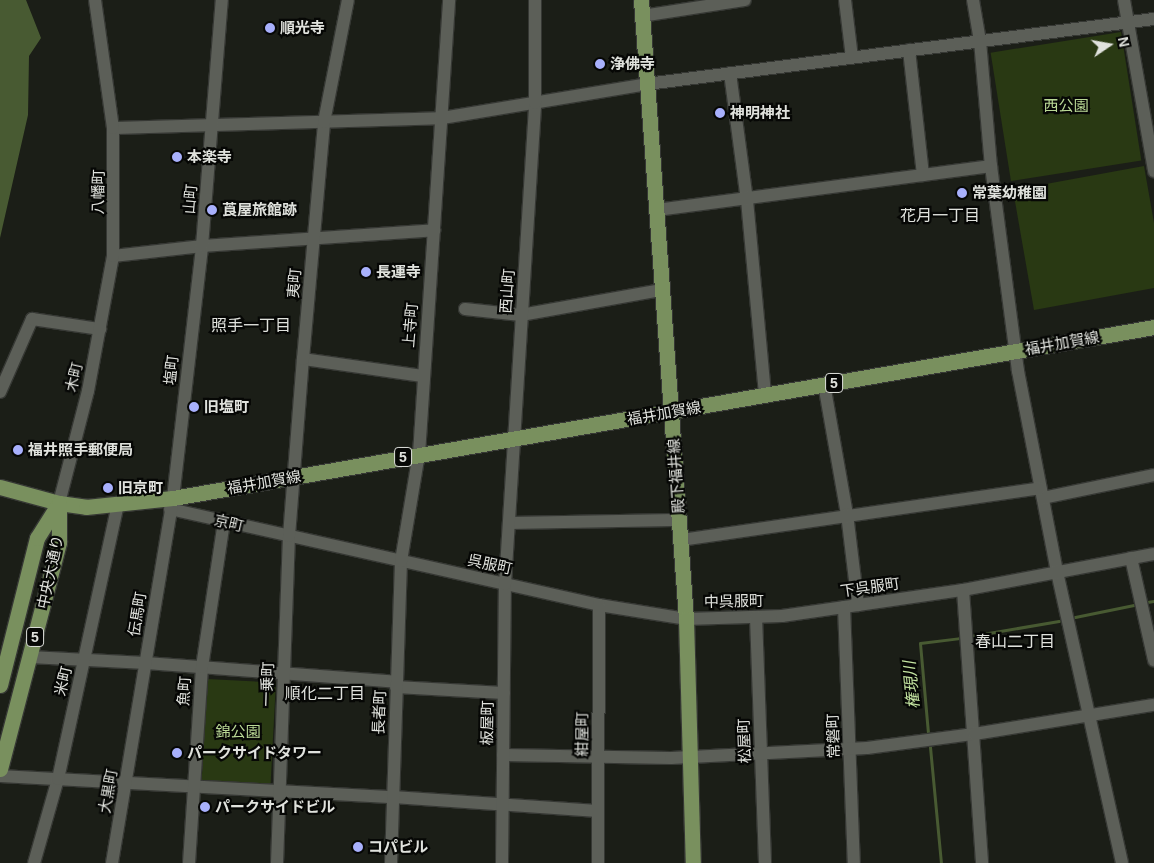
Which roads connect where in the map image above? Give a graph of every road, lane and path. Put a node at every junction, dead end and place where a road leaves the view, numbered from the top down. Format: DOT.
graph roads {
  1 [pos="98,0"];
  2 [pos="222,0"];
  3 [pos="348,0"];
  4 [pos="449,0"];
  5 [pos="535,0"];
  6 [pos="641,0"];
  7 [pos="745,0"];
  8 [pos="845,0"];
  9 [pos="973,0"];
  10 [pos="1124,0"];
  11 [pos="642,16"];
  12 [pos="1154,19"];
  13 [pos="1128,22"];
  14 [pos="980,41"];
  15 [pos="909,50"];
  16 [pos="852,58"];
  17 [pos="730,73"];
  18 [pos="647,84"];
  19 [pos="535,103"];
  20 [pos="442,118"];
  21 [pos="324,122"];
  22 [pos="213,125"];
  23 [pos="114,128"];
  24 [pos="1151,132"];
  25 [pos="991,166"];
  26 [pos="1154,171"];
  27 [pos="923,175"];
  28 [pos="747,200"];
  29 [pos="656,210"];
  30 [pos="434,230"];
  31 [pos="314,239"];
  32 [pos="202,246"];
  33 [pos="113,256"];
  34 [pos="662,290"];
  35 [pos="465,309"];
  36 [pos="521,315"];
  37 [pos="1154,327"];
  38 [pos="100,329"];
  39 [pos="1015,351"];
  40 [pos="303,359"];
  41 [pos="422,376"];
  42 [pos="824,384"];
  43 [pos="0,392"];
  44 [pos="765,395"];
  45 [pos="671,411"];
  46 [pos="514,439"];
  47 [pos="419,454"];
  48 [pos="1154,475"];
  49 [pos="294,477"];
  50 [pos="0,487"];
  51 [pos="1042,493"];
  52 [pos="58,503"];
  53 [pos="172,503"];
  54 [pos="118,504"];
  55 [pos="847,514"];
  56 [pos="679,520"];
  57 [pos="224,522"];
  58 [pos="509,523"];
  59 [pos="289,536"];
  60 [pos="680,540"];
  61 [pos="1154,554"];
  62 [pos="1131,558"];
  63 [pos="401,561"];
  64 [pos="1057,572"];
  65 [pos="505,584"];
  66 [pos="963,590"];
  67 [pos="599,605"];
  68 [pos="858,605"];
  69 [pos="844,607"];
  70 [pos="782,616"];
  71 [pos="756,617"];
  72 [pos="686,619"];
  73 [pos="30,657"];
  74 [pos="85,660"];
  75 [pos="1154,660"];
  76 [pos="3,661"];
  77 [pos="146,663"];
  78 [pos="202,667"];
  79 [pos="284,673"];
  80 [pos="396,684"];
  81 [pos="0,686"];
  82 [pos="504,693"];
  83 [pos="1154,705"];
  84 [pos="1090,715"];
  85 [pos="136,724"];
  86 [pos="974,734"];
  87 [pos="849,749"];
  88 [pos="760,753"];
  89 [pos="503,755"];
  90 [pos="690,757"];
  91 [pos="598,758"];
  92 [pos="0,769"];
  93 [pos="0,776"];
  94 [pos="58,779"];
  95 [pos="126,783"];
  96 [pos="194,786"];
  97 [pos="279,791"];
  98 [pos="393,797"];
  99 [pos="502,805"];
  100 [pos="598,811"];
  101 [pos="34,863"];
  102 [pos="112,863"];
  103 [pos="189,863"];
  104 [pos="278,863"];
  105 [pos="391,863"];
  106 [pos="502,863"];
  107 [pos="598,863"];
  108 [pos="693,863"];
  109 [pos="764,863"];
  110 [pos="854,863"];
  111 [pos="982,863"];
  112 [pos="1122,863"];
  1 -- 23 [label="street, 八幡町"];
  2 -- 22 [label="street, 山町"];
  3 -- 21 [label="street, 夷町"];
  4 -- 20 [label="street, 上寺町"];
  5 -- 19 [label="street, 西山町"];
  6 -- 11 [label="main road, 殿下福井線"];
  7 -- 11 [label="street"];
  8 -- 16 [label="street"];
  9 -- 14 [label="street"];
  10 -- 13 [label="street"];
  11 -- 18 [label="main road, 殿下福井線"];
  12 -- 13 [label="street"];
  13 -- 14 [label="street"];
  13 -- 24 [label="street"];
  14 -- 15 [label="street"];
  14 -- 25 [label="street"];
  15 -- 16 [label="street"];
  15 -- 27 [label="street"];
  16 -- 17 [label="street"];
  17 -- 18 [label="street"];
  17 -- 28 [label="street"];
  18 -- 19 [label="street"];
  18 -- 29 [label="main road, 殿下福井線"];
  19 -- 20 [label="street"];
  19 -- 36 [label="street, 西山町"];
  20 -- 21 [label="street"];
  20 -- 30 [label="street, 上寺町"];
  21 -- 22 [label="street"];
  21 -- 31 [label="street, 夷町"];
  22 -- 23 [label="street"];
  22 -- 32 [label="street, 山町"];
  23 -- 33 [label="street, 八幡町"];
  24 -- 26 [label="street"];
  25 -- 27 [label="street"];
  25 -- 39 [label="street"];
  27 -- 28 [label="street"];
  28 -- 29 [label="street"];
  28 -- 44 [label="street"];
  29 -- 34 [label="main road, 殿下福井線"];
  30 -- 31 [label="street"];
  30 -- 41 [label="street, 上寺町"];
  31 -- 32 [label="street"];
  31 -- 40 [label="street, 夷町"];
  32 -- 33 [label="street"];
  32 -- 53 [label="street, 塩町"];
  33 -- 38 [label="street, 木町"];
  34 -- 36 [label="street"];
  34 -- 45 [label="main road, 殿下福井線"];
  35 -- 36 [label="street"];
  36 -- 46 [label="street, 西山町"];
  37 -- 39 [label="main road, 福井加賀線 / 5"];
  38 -- 43 [label="street"];
  38 -- 52 [label="street, 木町"];
  39 -- 42 [label="main road, 福井加賀線 / 5"];
  39 -- 51 [label="street"];
  40 -- 41 [label="street"];
  40 -- 49 [label="street, 夷町"];
  41 -- 47 [label="street, 上寺町"];
  42 -- 44 [label="main road, 福井加賀線 / 5"];
  42 -- 55 [label="street"];
  44 -- 45 [label="main road, 福井加賀線 / 5"];
  45 -- 46 [label="main road, 福井加賀線 / 5"];
  45 -- 56 [label="main road, 殿下福井線"];
  46 -- 47 [label="main road, 福井加賀線 / 5"];
  46 -- 58 [label="street, 西山町"];
  47 -- 49 [label="main road, 福井加賀線 / 5"];
  47 -- 63 [label="street, 上寺町"];
  48 -- 51 [label="street"];
  49 -- 53 [label="main road, 福井加賀線 / 5"];
  49 -- 59 [label="street, 一乗町"];
  50 -- 52 [label="main road, 京町"];
  51 -- 55 [label="street"];
  51 -- 64 [label="street"];
  52 -- 54 [label="main road, 京町 / 5"];
  52 -- 73 [label="main road, 中央大通り / 5"];
  52 -- 76 [label="main road, 中央大通り / 5"];
  53 -- 54 [label="main road, 京町 / 5"];
  53 -- 57 [label="street, 京町"];
  53 -- 77 [label="street, 伝馬町"];
  54 -- 74 [label="street, 米町"];
  55 -- 60 [label="street"];
  55 -- 68 [label="street"];
  56 -- 58 [label="street"];
  56 -- 60 [label="main road, 殿下福井線"];
  57 -- 59 [label="street, 京町"];
  57 -- 78 [label="street, 魚町"];
  58 -- 65 [label="street, 西山町"];
  59 -- 63 [label="street, 呉服町"];
  59 -- 79 [label="street, 一乗町"];
  60 -- 72 [label="main road, 殿下福井線"];
  61 -- 62 [label="street, 下呉服町"];
  62 -- 64 [label="street, 下呉服町"];
  62 -- 75 [label="street"];
  63 -- 65 [label="street, 呉服町"];
  63 -- 80 [label="street, 長者町"];
  64 -- 66 [label="street, 下呉服町"];
  64 -- 84 [label="street"];
  65 -- 67 [label="street, 呉服町"];
  65 -- 82 [label="street, 板屋町"];
  66 -- 68 [label="street, 下呉服町"];
  66 -- 86 [label="street"];
  67 -- 72 [label="street, 呉服町"];
  67 -- 91 [label="street, 紺屋町"];
  68 -- 69 [label="street, 下呉服町"];
  69 -- 70 [label="street, 下呉服町"];
  69 -- 87 [label="street, 常磐町"];
  70 -- 71 [label="street, 中呉服町"];
  71 -- 72 [label="street, 中呉服町"];
  71 -- 88 [label="street, 松屋町"];
  72 -- 90 [label="main road, 殿下福井線"];
  73 -- 74 [label="street"];
  73 -- 92 [label="main road, 中央大通り / 5"];
  74 -- 77 [label="street"];
  74 -- 94 [label="street, 米町"];
  76 -- 81 [label="main road, 中央大通り / 5"];
  77 -- 78 [label="street"];
  77 -- 85 [label="street, 伝馬町"];
  78 -- 79 [label="street"];
  78 -- 96 [label="street, 魚町"];
  79 -- 80 [label="street"];
  79 -- 97 [label="street, 一乗町"];
  80 -- 82 [label="street"];
  80 -- 98 [label="street, 長者町"];
  82 -- 89 [label="street, 板屋町"];
  83 -- 84 [label="street"];
  84 -- 86 [label="street"];
  84 -- 112 [label="street"];
  85 -- 95 [label="street, 大黒町"];
  86 -- 87 [label="street"];
  86 -- 111 [label="street"];
  87 -- 88 [label="street"];
  87 -- 110 [label="street, 常磐町"];
  88 -- 90 [label="street"];
  88 -- 109 [label="street, 松屋町"];
  89 -- 91 [label="street"];
  89 -- 99 [label="street, 板屋町"];
  90 -- 91 [label="street"];
  90 -- 108 [label="main road, 殿下福井線"];
  91 -- 100 [label="street, 紺屋町"];
  93 -- 94 [label="street"];
  94 -- 95 [label="street"];
  94 -- 101 [label="street, 米町"];
  95 -- 96 [label="street"];
  95 -- 102 [label="street, 大黒町"];
  96 -- 97 [label="street"];
  96 -- 103 [label="street, 魚町"];
  97 -- 98 [label="street"];
  97 -- 104 [label="street, 一乗町"];
  98 -- 99 [label="street"];
  98 -- 105 [label="street, 長者町"];
  99 -- 100 [label="street"];
  99 -- 106 [label="street, 板屋町"];
  100 -- 107 [label="street, 紺屋町"];
}
